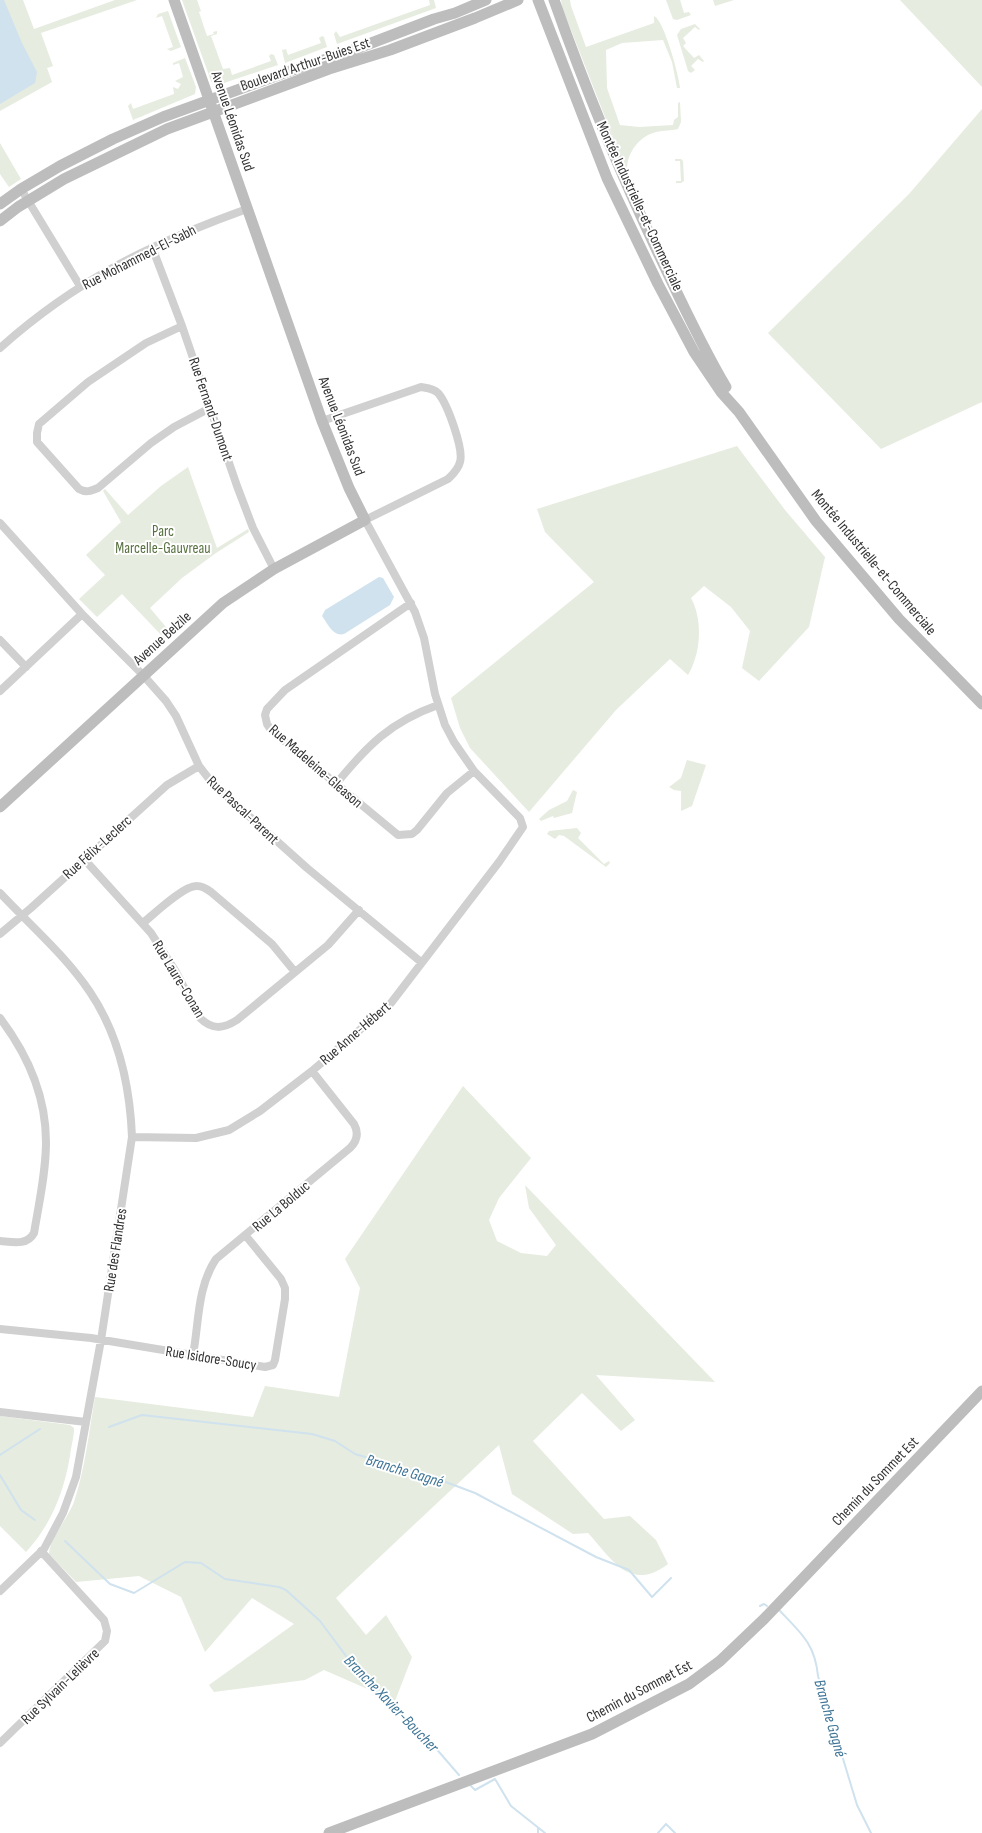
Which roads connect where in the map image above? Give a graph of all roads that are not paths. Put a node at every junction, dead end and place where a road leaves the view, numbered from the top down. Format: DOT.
graph roads {
  1 [pos="174,0"];
  2 [pos="486,0"];
  3 [pos="518,0"];
  4 [pos="538,0"];
  5 [pos="554,0"];
  6 [pos="210,100"];
  7 [pos="213,112"];
  8 [pos="20,189"];
  9 [pos="27,201"];
  10 [pos="0,204"];
  11 [pos="247,209"];
  12 [pos="0,221"];
  13 [pos="152,247"];
  14 [pos="80,286"];
  15 [pos="182,326"];
  16 [pos="0,348"];
  17 [pos="210,408"];
  18 [pos="739,412"];
  19 [pos="322,421"];
  20 [pos="366,520"];
  21 [pos="0,523"];
  22 [pos="274,569"];
  23 [pos="411,603"];
  24 [pos="82,614"];
  25 [pos="0,640"];
  26 [pos="26,667"];
  27 [pos="143,674"];
  28 [pos="0,691"];
  29 [pos="982,704"];
  30 [pos="438,705"];
  31 [pos="198,766"];
  32 [pos="474,771"];
  33 [pos="336,784"];
  34 [pos="0,808"];
  35 [pos="518,835"];
  36 [pos="84,859"];
  37 [pos="0,892"];
  38 [pos="359,910"];
  39 [pos="22,915"];
  40 [pos="143,923"];
  41 [pos="0,934"];
  42 [pos="421,962"];
  43 [pos="295,972"];
  44 [pos="0,1018"];
  45 [pos="312,1070"];
  46 [pos="132,1137"];
  47 [pos="246,1236"];
  48 [pos="0,1241"];
  49 [pos="0,1329"];
  50 [pos="101,1340"];
  51 [pos="193,1355"];
  52 [pos="982,1391"];
  53 [pos="0,1412"];
  54 [pos="86,1422"];
  55 [pos="41,1551"];
  56 [pos="0,1591"];
  57 [pos="0,1743"];
  58 [pos="329,1833"];
  1 -- 6 [label="street, Avenue Léonidas Sud"];
  2 -- 6 [label="street, Boulevard Arthur-Buies Est"];
  3 -- 7 [label="street, Boulevard Arthur-Buies Est"];
  4 -- 18 [label="street, Montée Industrielle-et-Commerciale"];
  5 -- 18 [label="street, Montée Industrielle-et-Commerciale"];
  6 -- 7 [label="street, Avenue Léonidas Sud"];
  6 -- 8 [label="street, Boulevard Arthur-Buies Est"];
  7 -- 9 [label="street, Boulevard Arthur-Buies Est"];
  7 -- 11 [label="street, Avenue Léonidas Sud"];
  8 -- 9 [label="street"];
  8 -- 10 [label="street, Boulevard Arthur-Buies Est"];
  9 -- 12 [label="street, Boulevard Arthur-Buies Est"];
  9 -- 14 [label="street"];
  11 -- 13 [label="street, Rue Mohammed-El-Sabh"];
  11 -- 19 [label="street, Avenue Léonidas Sud"];
  13 -- 14 [label="street, Rue Mohammed-El-Sabh"];
  13 -- 15 [label="street, Rue Fernand-Dumont"];
  14 -- 16 [label="street, Rue Mohammed-El-Sabh"];
  15 -- 17 [label="street, Rue Fernand-Dumont"];
  15 -- 17 [label="street"];
  17 -- 22 [label="street, Rue Fernand-Dumont"];
  18 -- 29 [label="street, Montée Industrielle-et-Commerciale"];
  19 -- 20 [label="street, Avenue Léonidas Sud"];
  19 -- 20 [label="street"];
  20 -- 22 [label="street, Avenue Belzile"];
  20 -- 23 [label="street, Avenue Léonidas Sud"];
  21 -- 24 [label="street, Rue Pascal-Parent"];
  22 -- 27 [label="street, Avenue Belzile"];
  23 -- 30 [label="street, Avenue Léonidas Sud"];
  23 -- 33 [label="street, Rue Madeleine-Gleason"];
  24 -- 26 [label="street"];
  24 -- 27 [label="street, Rue Pascal-Parent"];
  25 -- 26 [label="street"];
  26 -- 28 [label="street"];
  27 -- 31 [label="street, Rue Pascal-Parent"];
  27 -- 34 [label="street, Avenue Belzile"];
  30 -- 32 [label="street, Avenue Léonidas Sud"];
  30 -- 33 [label="street"];
  31 -- 36 [label="street, Rue Félix-Leclerc"];
  31 -- 38 [label="street, Rue Pascal-Parent"];
  32 -- 33 [label="street, Rue Madeleine-Gleason"];
  32 -- 35 [label="street, Avenue Léonidas Sud"];
  35 -- 42 [label="street, Rue Anne-Hébert"];
  36 -- 39 [label="street, Rue Félix-Leclerc"];
  36 -- 40 [label="street, Rue Laure-Conan"];
  37 -- 39 [label="street, Rue des Flandres"];
  38 -- 42 [label="street, Rue Pascal-Parent"];
  38 -- 43 [label="street, Rue Laure-Conan"];
  39 -- 41 [label="street, Rue Félix-Leclerc"];
  39 -- 46 [label="street, Rue des Flandres"];
  40 -- 43 [label="street"];
  40 -- 43 [label="street, Rue Laure-Conan"];
  42 -- 45 [label="street, Rue Anne-Hébert"];
  44 -- 48 [label="street"];
  45 -- 46 [label="street, Rue Anne-Hébert"];
  45 -- 47 [label="street, Rue La Bolduc"];
  46 -- 50 [label="street, Rue des Flandres"];
  47 -- 51 [label="street, Rue La Bolduc"];
  47 -- 51 [label="street, Rue Isidore-Soucy"];
  49 -- 50 [label="street, Rue Isidore-Soucy"];
  50 -- 51 [label="street, Rue Isidore-Soucy"];
  50 -- 54 [label="street, Rue des Flandres"];
  52 -- 58 [label="street, Chemin du Sommet Est"];
  53 -- 54 [label="street"];
  54 -- 55 [label="street, Rue des Flandres"];
  55 -- 56 [label="street, Rue des Flandres"];
  55 -- 57 [label="street, Rue Sylvain-Lelièvre"];
}
